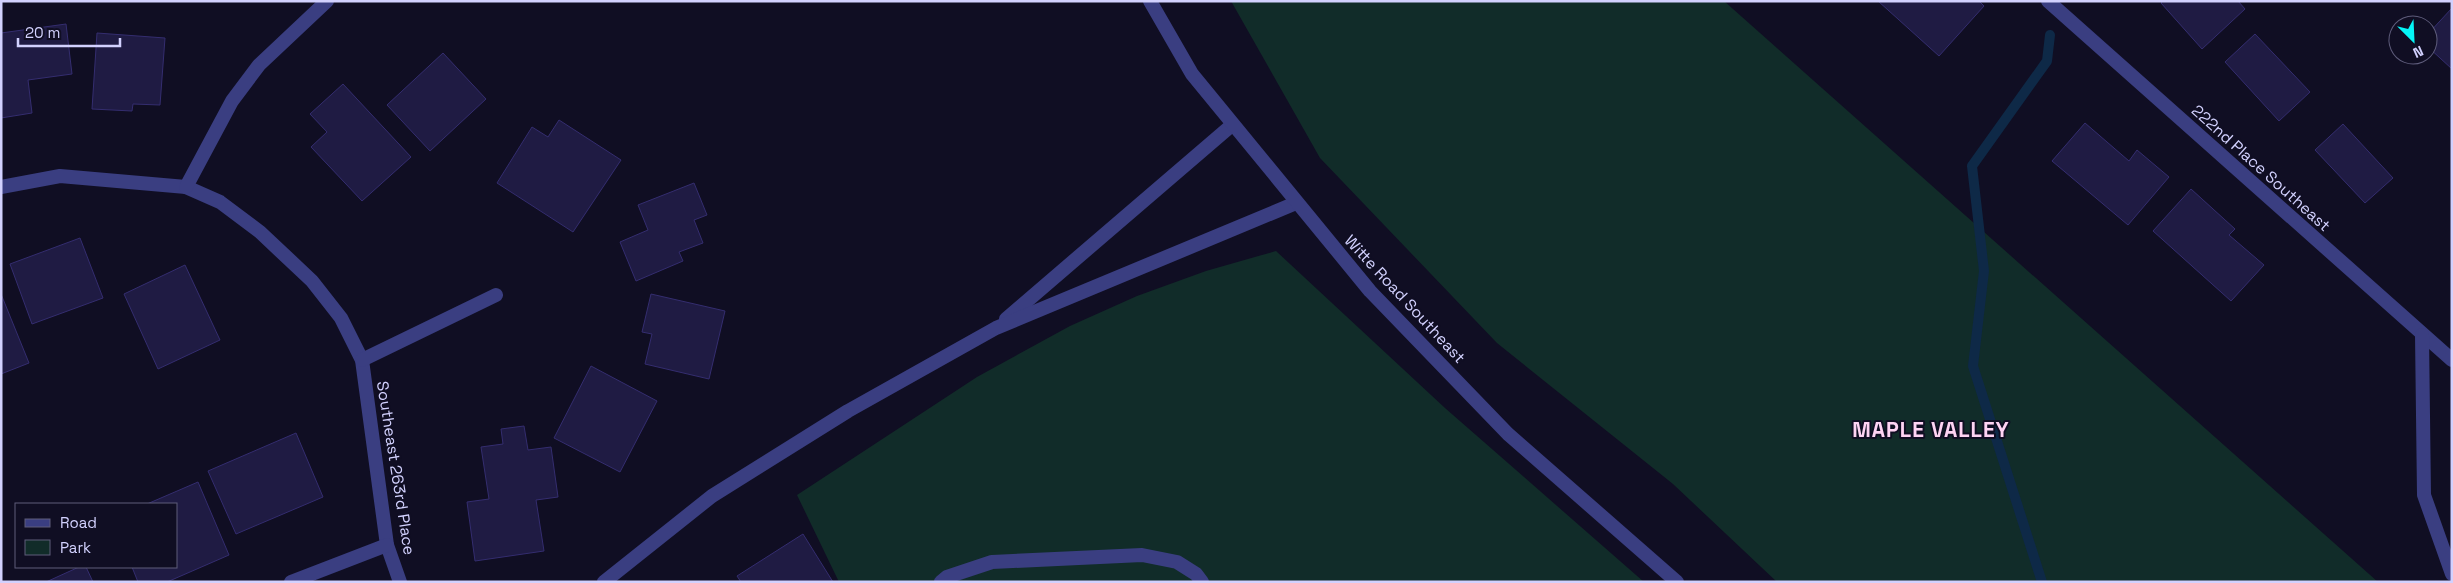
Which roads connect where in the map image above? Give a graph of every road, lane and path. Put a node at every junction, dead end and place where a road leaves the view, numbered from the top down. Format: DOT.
graph roads {
  1 [pos="327,1"];
  2 [pos="1150,1"];
  3 [pos="2048,1"];
  4 [pos="1232,125"];
  5 [pos="1,187"];
  6 [pos="186,187"];
  7 [pos="1296,203"];
  8 [pos="496,295"];
  9 [pos="996,328"];
  10 [pos="2422,336"];
  11 [pos="362,360"];
  12 [pos="2452,360"];
  13 [pos="387,544"];
  14 [pos="2452,574"];
  15 [pos="291,582"];
  16 [pos="400,582"];
  17 [pos="604,582"];
  18 [pos="941,582"];
  19 [pos="1202,582"];
  20 [pos="1677,582"];
  1 -- 6 [label="street"];
  2 -- 4 [label="street, Witte Road Southeast"];
  3 -- 10 [label="street, 222nd Place Southeast"];
  4 -- 7 [label="street, Witte Road Southeast"];
  4 -- 9 [label="street"];
  5 -- 6 [label="street, Southeast 263rd Place"];
  6 -- 11 [label="street, Southeast 263rd Place"];
  7 -- 9 [label="street"];
  7 -- 20 [label="street, Witte Road Southeast"];
  8 -- 11 [label="street"];
  9 -- 17 [label="street"];
  10 -- 12 [label="street, 222nd Place Southeast"];
  10 -- 14 [label="street"];
  11 -- 13 [label="street, Southeast 263rd Place"];
  13 -- 15 [label="street"];
  13 -- 16 [label="street, Southeast 263rd Place"];
  18 -- 19 [label="street"];
}
